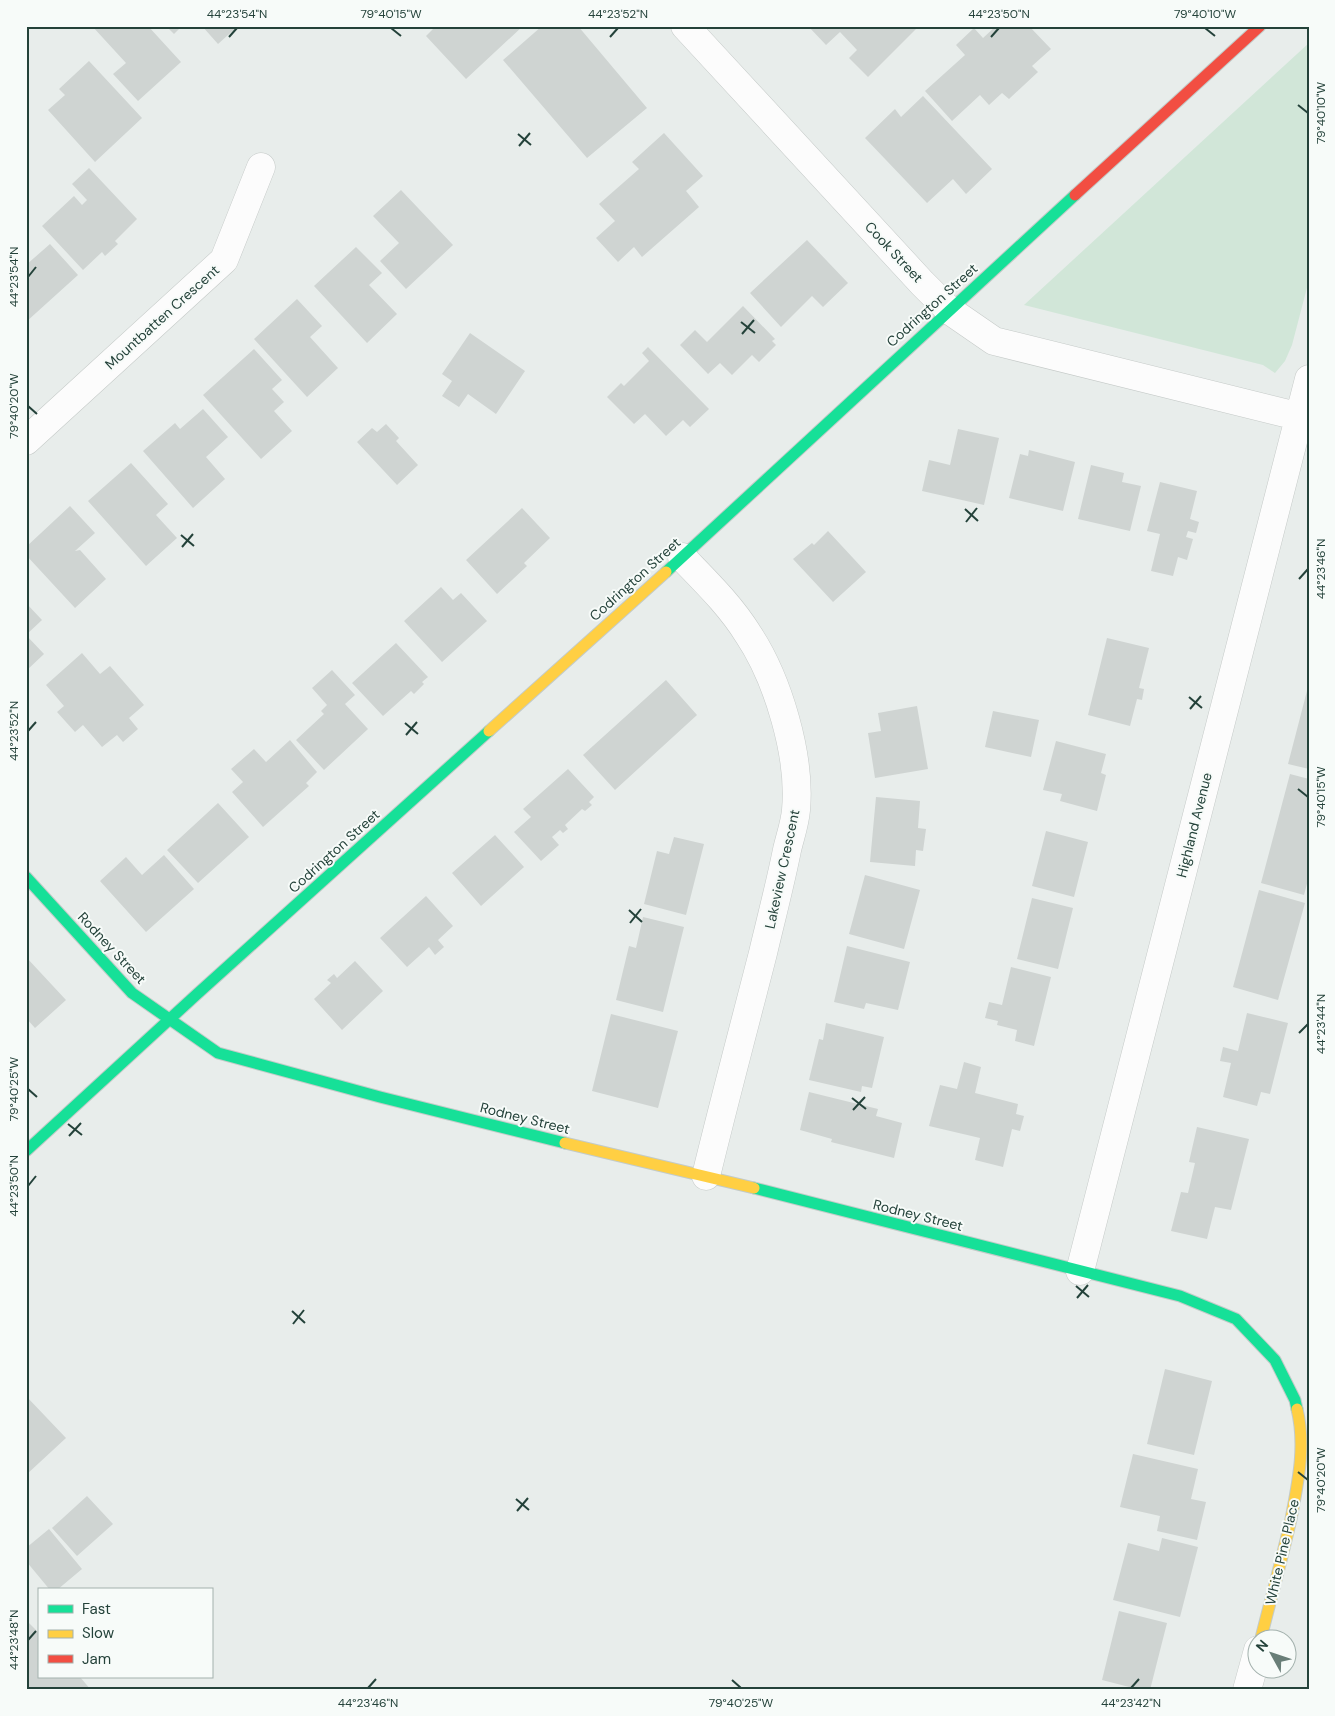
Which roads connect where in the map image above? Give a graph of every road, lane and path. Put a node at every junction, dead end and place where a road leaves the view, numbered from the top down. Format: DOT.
graph roads {
  1 [pos="684,26"];
  2 [pos="1260,26"];
  3 [pos="261,167"];
  4 [pos="949,310"];
  5 [pos="1309,379"];
  6 [pos="1304,417"];
  7 [pos="26,440"];
  8 [pos="682,557"];
  9 [pos="26,877"];
  10 [pos="170,1020"];
  11 [pos="26,1151"];
  12 [pos="706,1176"];
  13 [pos="1080,1271"];
  14 [pos="1264,1628"];
  1 -- 4 [label="street, Cook Street"];
  2 -- 4 [label="street, Codrington Street"];
  3 -- 7 [label="street, Mountbatten Crescent"];
  4 -- 6 [label="street, Cook Street"];
  4 -- 8 [label="street, Codrington Street"];
  5 -- 6 [label="street, Highland Avenue"];
  6 -- 13 [label="street, Highland Avenue"];
  8 -- 10 [label="street, Codrington Street"];
  8 -- 12 [label="street, Lakeview Crescent"];
  9 -- 10 [label="street, Rodney Street"];
  10 -- 11 [label="street, Codrington Street"];
  10 -- 12 [label="street, Rodney Street"];
  12 -- 13 [label="street, Rodney Street"];
  13 -- 14 [label="street, White Pine Place"];
}
